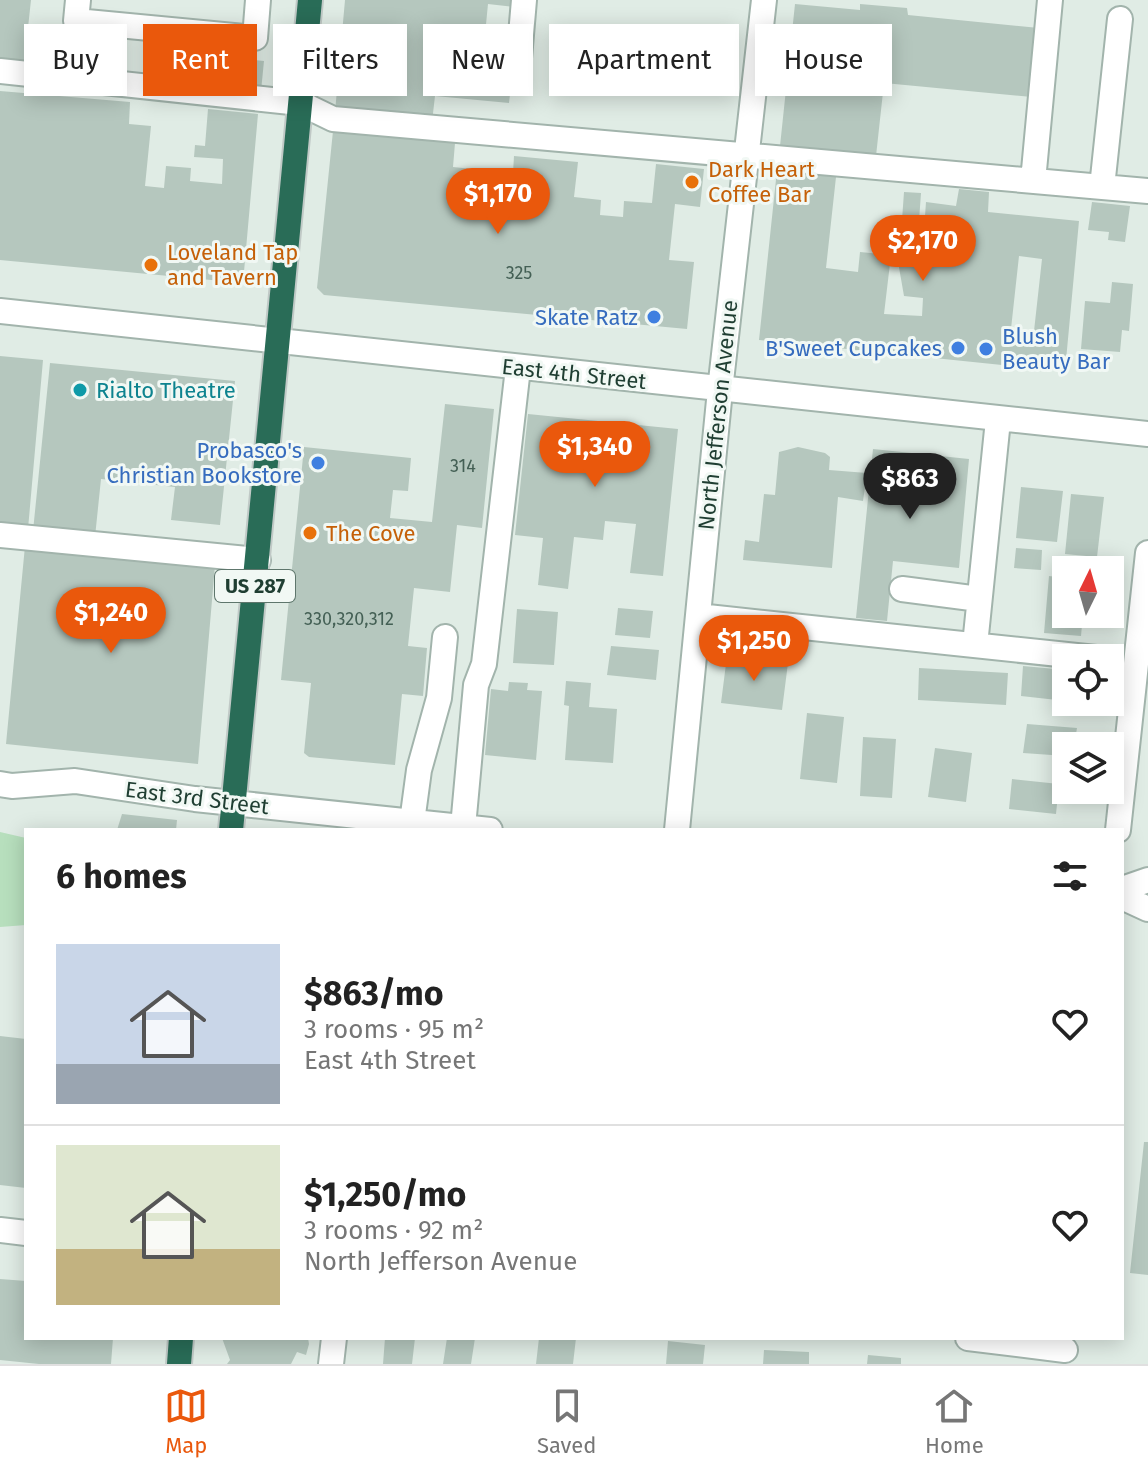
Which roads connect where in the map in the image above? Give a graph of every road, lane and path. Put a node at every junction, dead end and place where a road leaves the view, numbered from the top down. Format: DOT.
graph roads {
  1 [pos="78,0"];
  2 [pos="258,0"];
  3 [pos="310,0"];
  4 [pos="524,0"];
  5 [pos="764,0"];
  6 [pos="1050,0"];
  7 [pos="1120,19"];
  8 [pos="522,24"];
  9 [pos="0,71"];
  10 [pos="300,103"];
  11 [pos="747,156"];
  12 [pos="1033,181"];
  13 [pos="1102,187"];
  14 [pos="1148,191"];
  15 [pos="0,311"];
  16 [pos="279,343"];
  17 [pos="518,368"];
  18 [pos="720,390"];
  19 [pos="998,420"];
  20 [pos="1148,434"];
  21 [pos="0,535"];
  22 [pos="1148,553"];
  23 [pos="258,560"];
  24 [pos="902,589"];
  25 [pos="979,599"];
  26 [pos="698,616"];
  27 [pos="445,637"];
  28 [pos="975,645"];
  29 [pos="1052,653"];
  30 [pos="1124,661"];
  31 [pos="1136,662"];
  32 [pos="0,784"];
  33 [pos="234,804"];
  34 [pos="412,822"];
  35 [pos="463,827"];
  36 [pos="231,828"];
  37 [pos="472,828"];
  38 [pos="677,828"];
  39 [pos="1118,828"];
  40 [pos="1148,880"];
  41 [pos="1124,888"];
  42 [pos="1124,898"];
  43 [pos="1148,909"];
  44 [pos="0,1230"];
  45 [pos="24,1233"];
  46 [pos="181,1340"];
  47 [pos="334,1340"];
  48 [pos="983,1340"];
  49 [pos="1065,1351"];
  50 [pos="179,1364"];
  51 [pos="331,1364"];
  1 -- 2 [label="street"];
  3 -- 10 [label="highway, US 287"];
  4 -- 8 [label="street"];
  5 -- 11 [label="street, North Jefferson Avenue"];
  6 -- 12 [label="street"];
  7 -- 13 [label="street"];
  9 -- 10 [label="street"];
  10 -- 11 [label="street"];
  10 -- 16 [label="highway, US 287"];
  11 -- 12 [label="street"];
  11 -- 18 [label="street, North Jefferson Avenue"];
  12 -- 13 [label="street"];
  13 -- 14 [label="street"];
  15 -- 16 [label="street, East 4th Street"];
  16 -- 17 [label="street, East 4th Street"];
  16 -- 23 [label="highway, US 287"];
  17 -- 18 [label="street, East 4th Street"];
  17 -- 35 [label="street"];
  18 -- 19 [label="street, East 4th Street"];
  18 -- 26 [label="street, North Jefferson Avenue"];
  19 -- 20 [label="street, East 4th Street"];
  19 -- 25 [label="street"];
  21 -- 23 [label="street"];
  22 -- 31 [label="street"];
  23 -- 33 [label="highway, US 287"];
  24 -- 25 [label="street"];
  25 -- 28 [label="street"];
  26 -- 28 [label="street"];
  26 -- 38 [label="street, North Jefferson Avenue"];
  27 -- 34 [label="street"];
  28 -- 29 [label="street"];
  30 -- 31 [label="street"];
  31 -- 39 [label="street"];
  32 -- 33 [label="street, East 3rd Street"];
  33 -- 34 [label="street, East 3rd Street"];
  33 -- 36 [label="highway, US 287"];
  34 -- 35 [label="street, East 3rd Street"];
  35 -- 37 [label="street, East 3rd Street"];
  40 -- 41 [label="street"];
  42 -- 43 [label="street"];
  44 -- 45 [label="street"];
  46 -- 50 [label="highway"];
  47 -- 51 [label="street"];
  48 -- 49 [label="street"];
}
